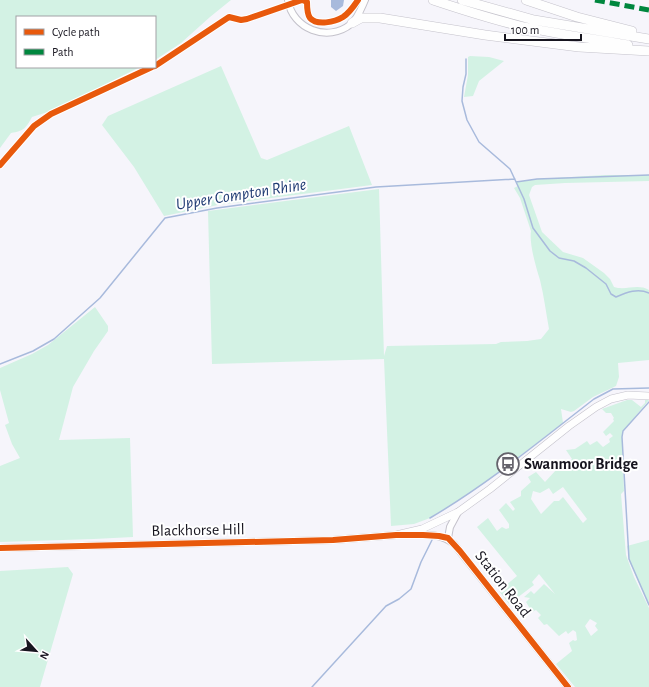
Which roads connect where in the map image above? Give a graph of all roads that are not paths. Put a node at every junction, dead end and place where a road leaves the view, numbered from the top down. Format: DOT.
graph roads {
  1 [pos="288,0"];
  2 [pos="365,0"];
  3 [pos="433,0"];
  4 [pos="462,0"];
  5 [pos="526,0"];
  6 [pos="352,23"];
  7 [pos="649,35"];
  8 [pos="649,39"];
  9 [pos="649,50"];
  10 [pos="649,396"];
  11 [pos="458,512"];
  12 [pos="396,535"];
  13 [pos="448,538"];
  14 [pos="0,548"];
  15 [pos="568,687"];
  1 -- 6 [label="street"];
  2 -- 6 [label="street"];
  3 -- 9 [label="highway"];
  4 -- 8 [label="highway"];
  5 -- 7 [label="highway"];
  6 -- 9 [label="highway"];
  10 -- 11 [label="main road, Blackhorse Hill"];
  11 -- 12 [label="main road, Blackhorse Hill"];
  11 -- 13 [label="street"];
  12 -- 13 [label="street"];
  12 -- 14 [label="main road, Blackhorse Hill"];
  13 -- 15 [label="street, Station Road"];
}
